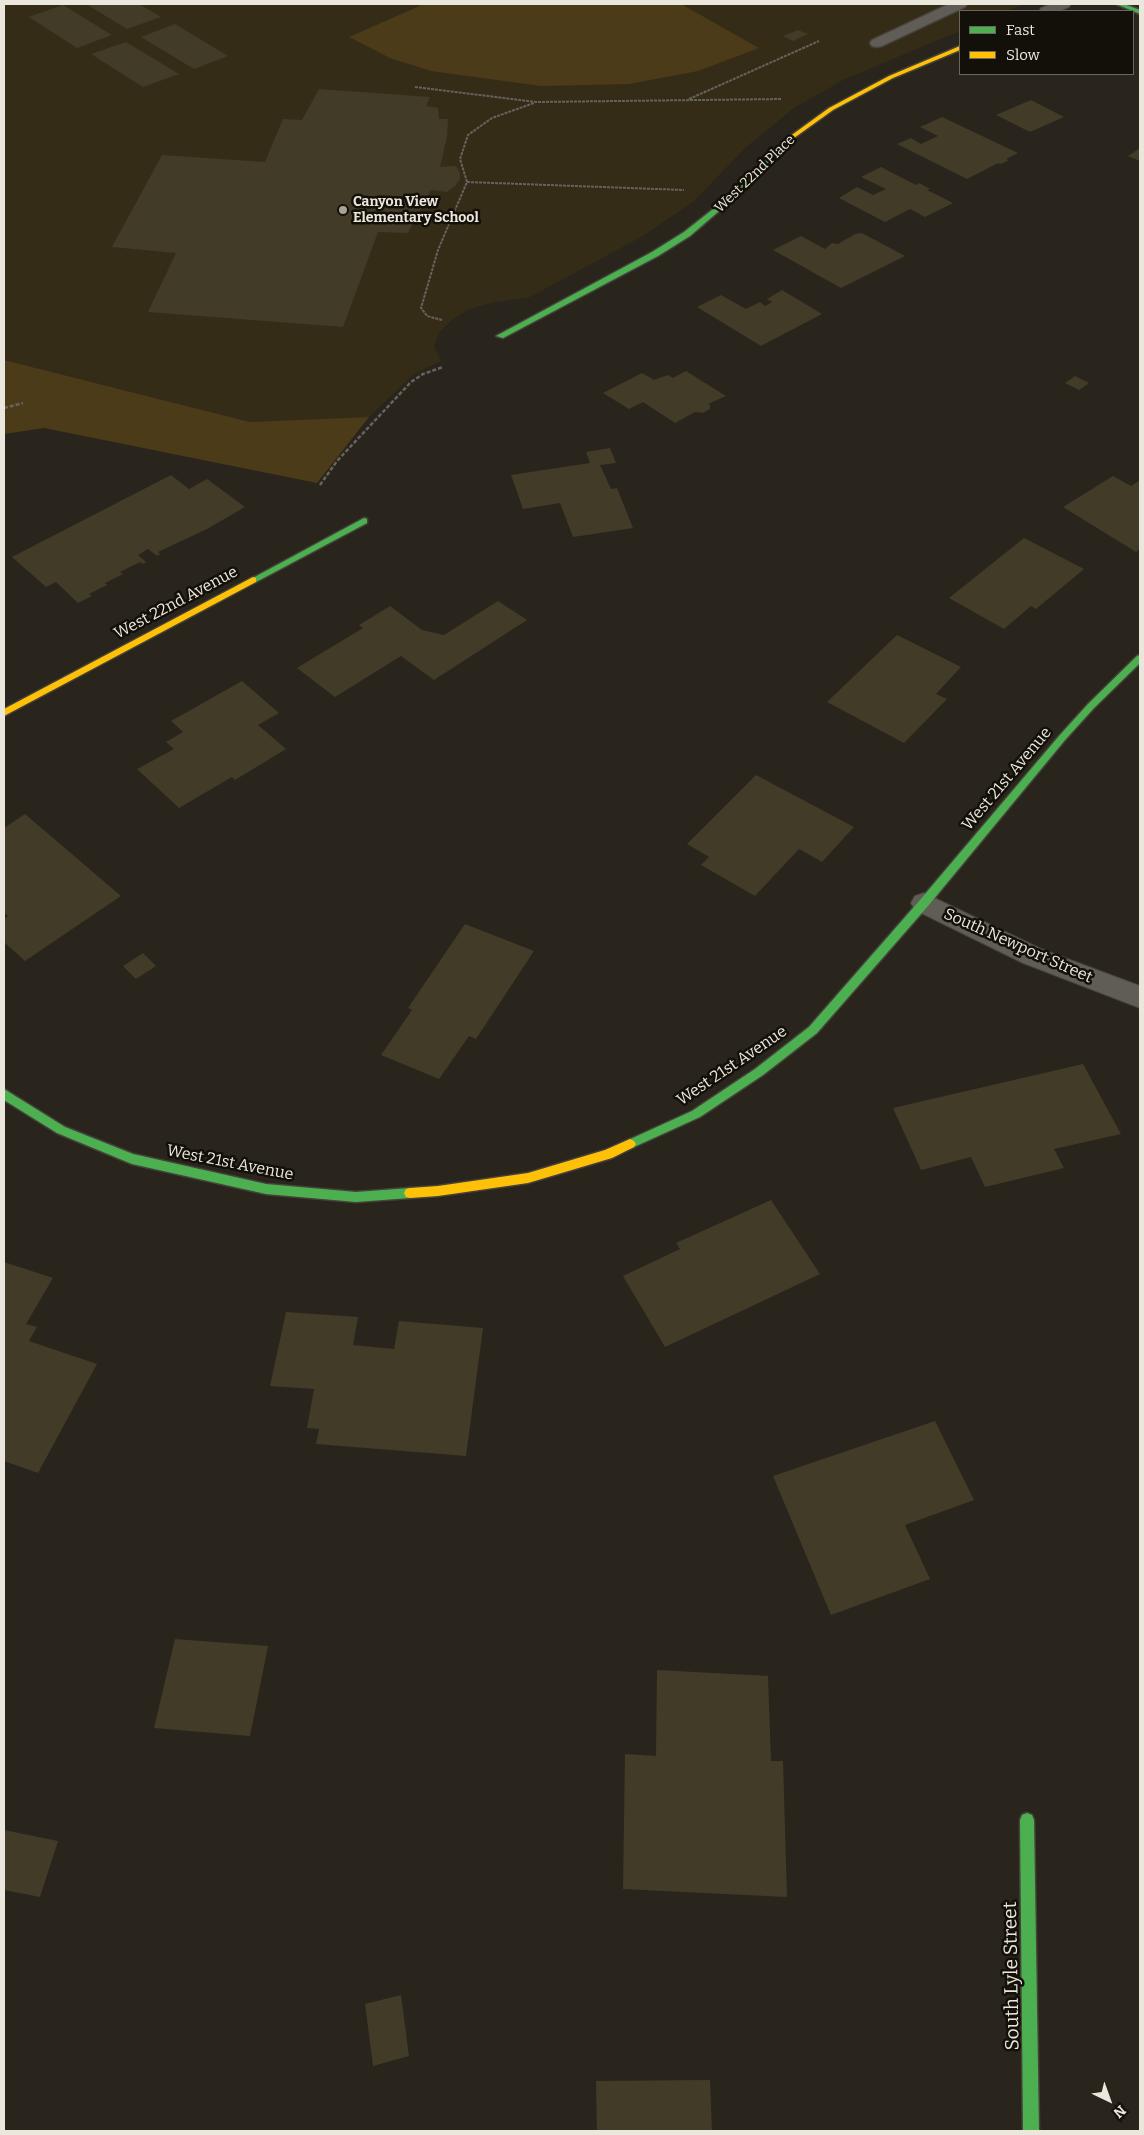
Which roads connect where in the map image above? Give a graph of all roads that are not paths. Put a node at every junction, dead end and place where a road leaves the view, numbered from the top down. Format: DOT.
graph roads {
  1 [pos="960,4"];
  2 [pos="1064,4"];
  3 [pos="1119,4"];
  4 [pos="1049,10"];
  5 [pos="944,11"];
  6 [pos="1140,12"];
  7 [pos="959,18"];
  8 [pos="877,43"];
  9 [pos="959,48"];
  10 [pos="500,336"];
  11 [pos="364,521"];
  12 [pos="1140,658"];
  13 [pos="4,713"];
  14 [pos="924,903"];
  15 [pos="1140,997"];
  16 [pos="4,1094"];
  17 [pos="1027,1820"];
  18 [pos="1031,2131"];
  1 -- 5 [label="lane"];
  2 -- 4 [label="street"];
  3 -- 6 [label="street"];
  5 -- 7 [label="lane"];
  5 -- 8 [label="lane"];
  9 -- 10 [label="street, West 22nd Place"];
  11 -- 13 [label="street, West 22nd Avenue"];
  12 -- 14 [label="street, West 21st Avenue"];
  14 -- 15 [label="street, South Newport Street"];
  14 -- 16 [label="street, West 21st Avenue"];
  17 -- 18 [label="street, South Lyle Street"];
}
